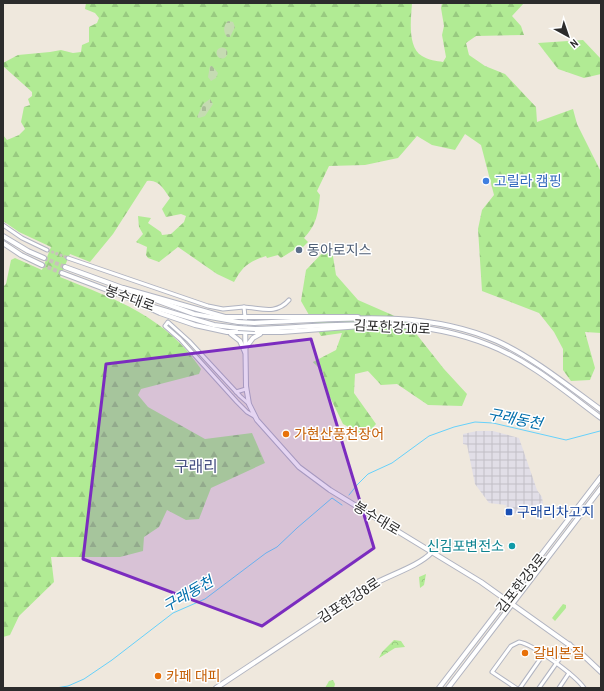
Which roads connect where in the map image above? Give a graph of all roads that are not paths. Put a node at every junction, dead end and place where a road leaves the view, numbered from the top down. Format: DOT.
graph roads {
  1 [pos="3,225"];
  2 [pos="3,236"];
  3 [pos="3,243"];
  4 [pos="48,250"];
  5 [pos="44,258"];
  6 [pos="68,258"];
  7 [pos="42,265"];
  8 [pos="65,267"];
  9 [pos="62,273"];
  10 [pos="123,288"];
  11 [pos="132,300"];
  12 [pos="289,300"];
  13 [pos="244,306"];
  14 [pos="245,318"];
  15 [pos="372,318"];
  16 [pos="254,323"];
  17 [pos="371,324"];
  18 [pos="255,329"];
  19 [pos="227,332"];
  20 [pos="262,333"];
  21 [pos="245,334"];
  22 [pos="246,347"];
  23 [pos="246,354"];
  24 [pos="246,389"];
  25 [pos="236,392"];
  26 [pos="237,402"];
  27 [pos="249,404"];
  28 [pos="601,410"];
  29 [pos="254,416"];
  30 [pos="601,418"];
  31 [pos="601,477"];
  32 [pos="601,488"];
  33 [pos="431,553"];
  34 [pos="507,601"];
  35 [pos="513,605"];
  36 [pos="570,644"];
  37 [pos="543,655"];
  38 [pos="556,663"];
  39 [pos="601,672"];
  40 [pos="569,673"];
  41 [pos="215,688"];
  42 [pos="439,688"];
  43 [pos="448,688"];
  44 [pos="516,688"];
  45 [pos="520,688"];
  46 [pos="539,688"];
  47 [pos="559,688"];
  48 [pos="584,688"];
  1 -- 4 [label="street"];
  2 -- 5 [label="street"];
  3 -- 7 [label="street"];
  6 -- 13 [label="street"];
  8 -- 10 [label="street, 봉수대로"];
  9 -- 11 [label="street, 봉수대로"];
  10 -- 14 [label="street"];
  10 -- 16 [label="street, 봉수대로, bridge"];
  11 -- 18 [label="street, 봉수대로, bridge"];
  11 -- 19 [label="street"];
  12 -- 13 [label="street"];
  13 -- 14 [label="street"];
  14 -- 15 [label="street"];
  14 -- 21 [label="street, 봉수대로"];
  15 -- 16 [label="street, 김포한강10로"];
  15 -- 28 [label="street, 김포한강10로"];
  17 -- 18 [label="street, 김포한강10로"];
  17 -- 20 [label="street"];
  17 -- 30 [label="street, 김포한강10로"];
  19 -- 21 [label="street"];
  19 -- 23 [label="street"];
  20 -- 21 [label="street"];
  20 -- 22 [label="street"];
  21 -- 22 [label="street, 봉수대로"];
  22 -- 23 [label="street, 봉수대로"];
  23 -- 24 [label="street, 봉수대로"];
  24 -- 25 [label="street"];
  24 -- 27 [label="street, 봉수대로"];
  25 -- 26 [label="street, 봉수대로"];
  25 -- 27 [label="street, 봉수대로"];
  26 -- 27 [label="street"];
  26 -- 29 [label="street, 봉수대로"];
  27 -- 29 [label="street, 봉수대로"];
  29 -- 33 [label="street, 봉수대로"];
  31 -- 34 [label="street, 김포한강3로"];
  32 -- 35 [label="street, 김포한강3로"];
  33 -- 34 [label="street, 봉수대로"];
  33 -- 41 [label="street, 김포한강8로"];
  34 -- 35 [label="street, 봉수대로"];
  34 -- 42 [label="street, 김포한강3로"];
  35 -- 36 [label="street, 봉수대로"];
  35 -- 43 [label="street, 김포한강3로"];
  36 -- 38 [label="street"];
  36 -- 39 [label="street, 봉수대로"];
  37 -- 38 [label="street"];
  37 -- 44 [label="street"];
  37 -- 45 [label="street"];
  38 -- 40 [label="street"];
  38 -- 46 [label="street"];
  40 -- 47 [label="street"];
  40 -- 48 [label="street"];
}
